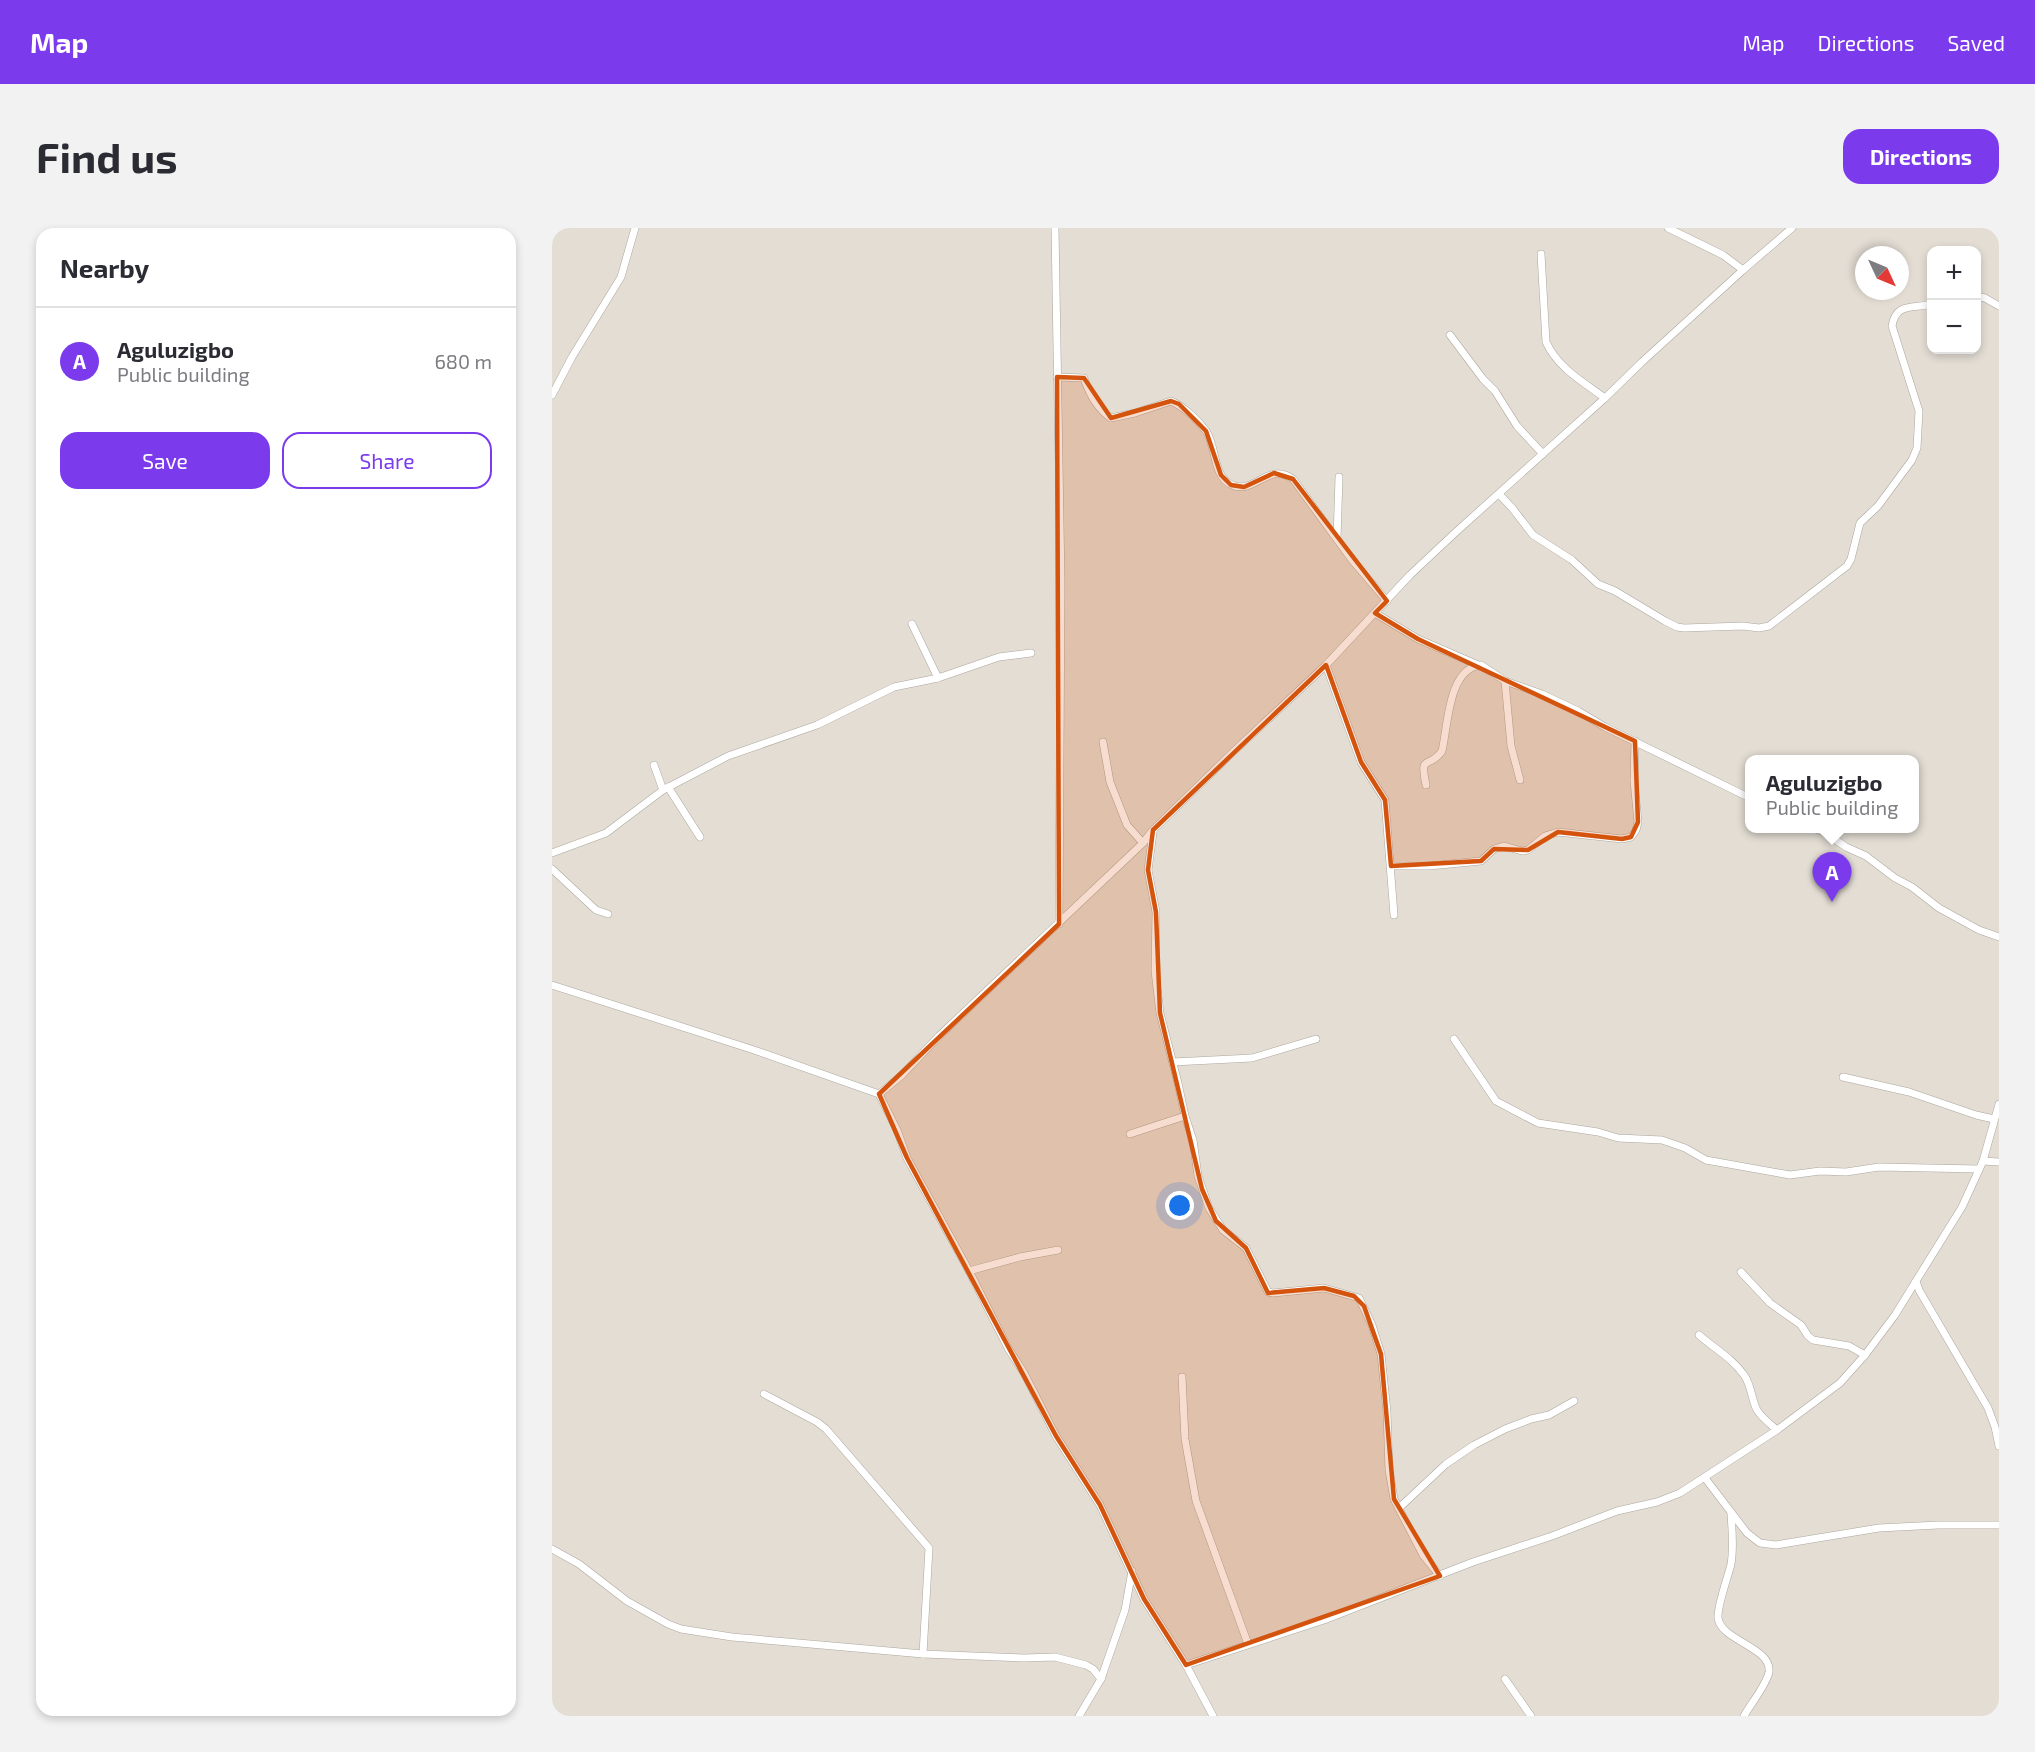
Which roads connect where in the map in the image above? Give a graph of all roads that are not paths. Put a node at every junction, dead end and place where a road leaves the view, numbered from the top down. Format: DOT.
graph roads {
  1 [pos="635,228"];
  2 [pos="1055,228"];
  3 [pos="1668,228"];
  4 [pos="1792,228"];
  5 [pos="1541,254"];
  6 [pos="1743,270"];
  7 [pos="1981,297"];
  8 [pos="1927,305"];
  9 [pos="1999,306"];
  10 [pos="1450,335"];
  11 [pos="1057,376"];
  12 [pos="552,395"];
  13 [pos="1605,398"];
  14 [pos="1543,454"];
  15 [pos="1339,477"];
  16 [pos="1499,494"];
  17 [pos="1337,539"];
  18 [pos="1387,601"];
  19 [pos="1375,613"];
  20 [pos="912,624"];
  21 [pos="1031,654"];
  22 [pos="1326,664"];
  23 [pos="1478,665"];
  24 [pos="938,678"];
  25 [pos="1505,681"];
  26 [pos="1635,741"];
  27 [pos="1103,742"];
  28 [pos="654,765"];
  29 [pos="1520,780"];
  30 [pos="1426,785"];
  31 [pos="665,789"];
  32 [pos="1745,796"];
  33 [pos="1153,830"];
  34 [pos="1825,833"];
  35 [pos="700,837"];
  36 [pos="1143,843"];
  37 [pos="552,853"];
  38 [pos="1391,866"];
  39 [pos="552,869"];
  40 [pos="608,914"];
  41 [pos="1394,915"];
  42 [pos="1059,924"];
  43 [pos="1999,937"];
  44 [pos="552,985"];
  45 [pos="1316,1039"];
  46 [pos="1454,1039"];
  47 [pos="1173,1062"];
  48 [pos="1843,1077"];
  49 [pos="879,1094"];
  50 [pos="1999,1104"];
  51 [pos="1185,1116"];
  52 [pos="1994,1119"];
  53 [pos="1131,1134"];
  54 [pos="1983,1161"];
  55 [pos="1998,1164"];
  56 [pos="1979,1169"];
  57 [pos="1058,1250"];
  58 [pos="969,1271"];
  59 [pos="1741,1272"];
  60 [pos="1916,1281"];
  61 [pos="1699,1335"];
  62 [pos="1865,1355"];
  63 [pos="1182,1377"];
  64 [pos="764,1394"];
  65 [pos="1574,1401"];
  66 [pos="1776,1430"];
  67 [pos="1999,1446"];
  68 [pos="1706,1478"];
  69 [pos="1399,1508"];
  70 [pos="1731,1511"];
  71 [pos="1999,1525"];
  72 [pos="552,1549"];
  73 [pos="1132,1571"];
  74 [pos="1440,1576"];
  75 [pos="1248,1644"];
  76 [pos="923,1654"];
  77 [pos="1186,1665"];
  78 [pos="1101,1679"];
  79 [pos="1505,1679"];
  80 [pos="1079,1716"];
  81 [pos="1213,1716"];
  82 [pos="1531,1716"];
  83 [pos="1744,1716"];
  1 -- 12 [label="street"];
  2 -- 11 [label="street"];
  3 -- 6 [label="street"];
  4 -- 6 [label="street"];
  5 -- 13 [label="street"];
  6 -- 13 [label="street"];
  7 -- 9 [label="street"];
  8 -- 16 [label="street"];
  10 -- 14 [label="street"];
  11 -- 17 [label="street"];
  11 -- 42 [label="street"];
  13 -- 14 [label="street"];
  14 -- 16 [label="street"];
  15 -- 17 [label="street"];
  16 -- 18 [label="street"];
  17 -- 18 [label="street"];
  18 -- 19 [label="street"];
  19 -- 22 [label="street"];
  19 -- 23 [label="street"];
  20 -- 24 [label="street"];
  21 -- 24 [label="street"];
  22 -- 33 [label="street"];
  22 -- 38 [label="street"];
  23 -- 25 [label="street"];
  23 -- 30 [label="street"];
  24 -- 31 [label="street"];
  25 -- 26 [label="street"];
  25 -- 29 [label="street"];
  26 -- 32 [label="street"];
  26 -- 38 [label="street"];
  27 -- 36 [label="street"];
  28 -- 31 [label="street"];
  31 -- 35 [label="street"];
  31 -- 37 [label="street"];
  33 -- 36 [label="street"];
  33 -- 47 [label="street"];
  34 -- 43 [label="street"];
  36 -- 42 [label="street"];
  38 -- 41 [label="street"];
  39 -- 40 [label="street"];
  42 -- 49 [label="street"];
  44 -- 49 [label="street"];
  45 -- 47 [label="street"];
  46 -- 56 [label="street"];
  47 -- 51 [label="street"];
  48 -- 52 [label="street"];
  49 -- 58 [label="street"];
  50 -- 52 [label="street"];
  51 -- 53 [label="street"];
  51 -- 69 [label="street"];
  52 -- 54 [label="street"];
  54 -- 55 [label="street"];
  54 -- 56 [label="street"];
  56 -- 60 [label="street"];
  57 -- 58 [label="street"];
  58 -- 73 [label="street"];
  59 -- 62 [label="street"];
  60 -- 62 [label="street"];
  60 -- 67 [label="street"];
  61 -- 66 [label="street"];
  62 -- 66 [label="street"];
  63 -- 75 [label="street"];
  64 -- 76 [label="street"];
  65 -- 69 [label="street"];
  66 -- 68 [label="street"];
  68 -- 70 [label="street"];
  68 -- 74 [label="street"];
  69 -- 74 [label="street"];
  70 -- 71 [label="street"];
  70 -- 83 [label="street"];
  72 -- 76 [label="street"];
  73 -- 77 [label="street"];
  73 -- 78 [label="street"];
  74 -- 75 [label="street"];
  75 -- 77 [label="street"];
  76 -- 78 [label="street"];
  77 -- 81 [label="street"];
  78 -- 80 [label="street"];
  79 -- 82 [label="street"];
}
